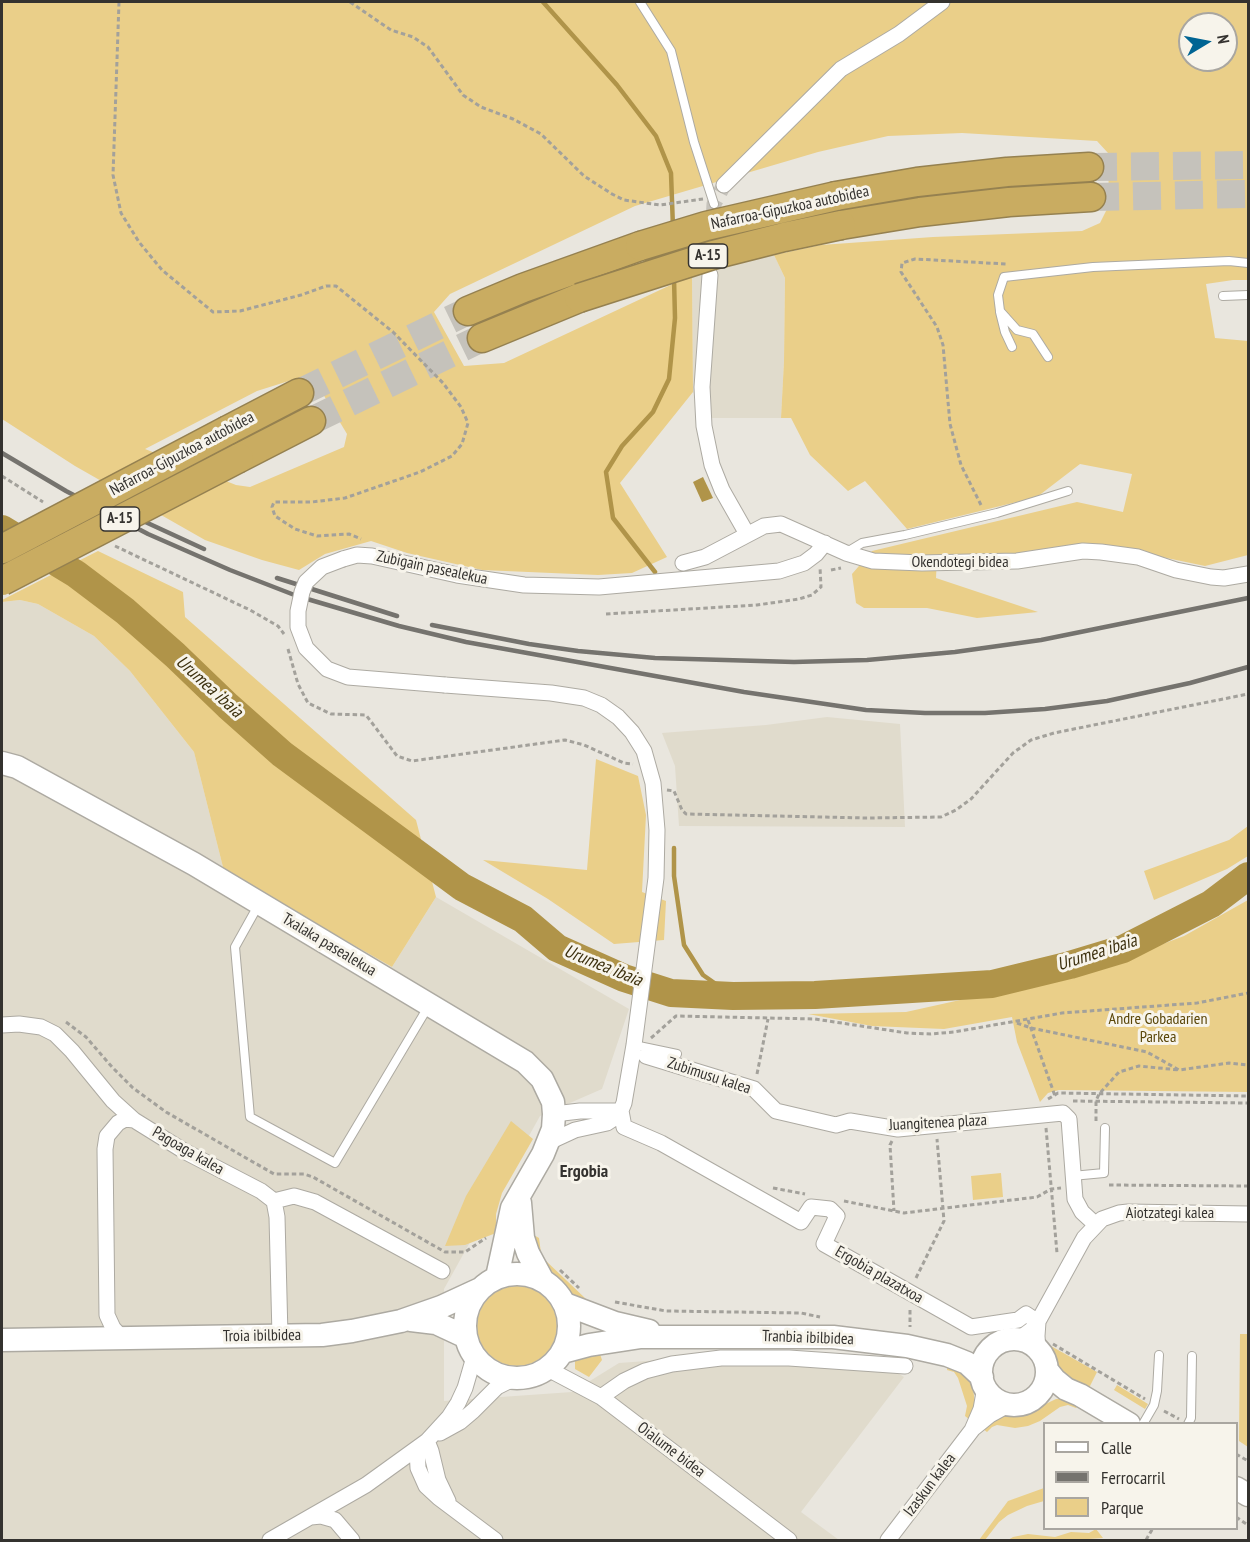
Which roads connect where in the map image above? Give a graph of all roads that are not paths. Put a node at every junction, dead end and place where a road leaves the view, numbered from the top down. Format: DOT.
graph roads {
  1 [pos="640,2"];
  2 [pos="942,2"];
  3 [pos="1089,167"];
  4 [pos="724,185"];
  5 [pos="1091,203"];
  6 [pos="714,204"];
  7 [pos="1248,263"];
  8 [pos="711,275"];
  9 [pos="1248,295"];
  10 [pos="1223,296"];
  11 [pos="468,311"];
  12 [pos="1000,311"];
  13 [pos="482,338"];
  14 [pos="1012,347"];
  15 [pos="1048,357"];
  16 [pos="299,393"];
  17 [pos="311,421"];
  18 [pos="1068,491"];
  19 [pos="747,534"];
  20 [pos="2,549"];
  21 [pos="820,549"];
  22 [pos="846,553"];
  23 [pos="683,563"];
  24 [pos="1248,574"];
  25 [pos="2,581"];
  26 [pos="2,763"];
  27 [pos="259,903"];
  28 [pos="430,1005"];
  29 [pos="2,1025"];
  30 [pos="640,1046"];
  31 [pos="677,1054"];
  32 [pos="621,1112"];
  33 [pos="554,1114"];
  34 [pos="134,1120"];
  35 [pos="836,1125"];
  36 [pos="1106,1128"];
  37 [pos="549,1142"];
  38 [pos="1072,1181"];
  39 [pos="521,1192"];
  40 [pos="274,1201"];
  41 [pos="1248,1214"];
  42 [pos="1095,1224"];
  43 [pos="442,1271"];
  44 [pos="551,1274"];
  45 [pos="488,1283"];
  46 [pos="573,1297"];
  47 [pos="401,1321"];
  48 [pos="1038,1322"];
  49 [pos="280,1336"];
  50 [pos="668,1336"];
  51 [pos="122,1338"];
  52 [pos="2,1340"];
  53 [pos="470,1347"];
  54 [pos="992,1348"];
  55 [pos="563,1352"];
  56 [pos="1034,1353"];
  57 [pos="947,1355"];
  58 [pos="1159,1355"];
  59 [pos="1192,1356"];
  60 [pos="905,1366"];
  61 [pos="548,1369"];
  62 [pos="513,1379"];
  63 [pos="983,1382"];
  64 [pos="1066,1389"];
  65 [pos="1040,1393"];
  66 [pos="601,1397"];
  67 [pos="1010,1404"];
  68 [pos="1126,1422"];
  69 [pos="1144,1422"];
  70 [pos="1189,1422"];
  71 [pos="972,1430"];
  72 [pos="422,1445"];
  73 [pos="309,1518"];
  74 [pos="270,1540"];
  75 [pos="352,1540"];
  76 [pos="495,1540"];
  77 [pos="789,1540"];
  78 [pos="888,1540"];
  1 -- 6 [label="lane"];
  2 -- 4 [label="street"];
  3 -- 11 [label="highway, Nafarroa-Gipuzkoa autobidea / A-15, bridge"];
  5 -- 13 [label="highway, Nafarroa-Gipuzkoa autobidea / A-15, bridge"];
  7 -- 12 [label="lane"];
  8 -- 19 [label="street"];
  9 -- 10 [label="lane"];
  12 -- 14 [label="lane"];
  12 -- 15 [label="lane"];
  16 -- 20 [label="highway, Nafarroa-Gipuzkoa autobidea / A-15, bridge"];
  17 -- 25 [label="highway, Nafarroa-Gipuzkoa autobidea / A-15, bridge"];
  18 -- 22 [label="lane"];
  19 -- 21 [label="street, Okendotegi bidea"];
  19 -- 23 [label="street, Okendotegi bidea"];
  21 -- 22 [label="street, Okendotegi bidea"];
  21 -- 30 [label="street, Zubigain pasealekua, bridge"];
  22 -- 24 [label="street, Okendotegi bidea"];
  26 -- 27 [label="main road, Txalaka pasealekua"];
  27 -- 28 [label="main road, Txalaka pasealekua"];
  27 -- 28 [label="lane"];
  28 -- 33 [label="main road, Txalaka pasealekua"];
  29 -- 34 [label="street, Pagoaga kalea"];
  30 -- 31 [label="lane"];
  30 -- 32 [label="street, Zubigain pasealekua"];
  30 -- 35 [label="street, Zubimusu kalea"];
  32 -- 33 [label="street"];
  32 -- 37 [label="street"];
  32 -- 48 [label="street, Ergobia plazatxoa"];
  33 -- 37 [label="main road, Txalaka pasealekua"];
  34 -- 40 [label="street, Pagoaga kalea"];
  34 -- 51 [label="street"];
  35 -- 38 [label="street, Juangitenea plaza"];
  36 -- 38 [label="lane"];
  37 -- 39 [label="main road, Txalaka pasealekua"];
  38 -- 42 [label="street"];
  39 -- 44 [label="main road, Txalaka pasealekua"];
  39 -- 45 [label="main road, Txalaka pasealekua"];
  40 -- 43 [label="street"];
  40 -- 49 [label="street"];
  41 -- 42 [label="street, Aiotzategi kalea"];
  42 -- 48 [label="street"];
  44 -- 45 [label="main road"];
  44 -- 46 [label="main road"];
  45 -- 47 [label="main road, Troia ibilbidea"];
  45 -- 53 [label="main road"];
  46 -- 50 [label="main road, Tranbia ibilbidea"];
  46 -- 55 [label="main road"];
  47 -- 49 [label="main road, Troia ibilbidea"];
  47 -- 53 [label="main road, Troia ibilbidea"];
  48 -- 56 [label="street"];
  49 -- 51 [label="main road, Troia ibilbidea"];
  50 -- 55 [label="main road, Tranbia ibilbidea"];
  50 -- 57 [label="main road, Tranbia ibilbidea"];
  51 -- 52 [label="main road, Troia ibilbidea"];
  53 -- 62 [label="main road"];
  53 -- 72 [label="street"];
  54 -- 56 [label="main road, Tranbia ibilbidea"];
  54 -- 57 [label="main road, Tranbia ibilbidea"];
  54 -- 63 [label="main road"];
  55 -- 61 [label="main road"];
  56 -- 64 [label="main road"];
  56 -- 65 [label="main road"];
  57 -- 63 [label="main road, Tranbia ibilbidea"];
  58 -- 69 [label="lane"];
  59 -- 70 [label="lane"];
  60 -- 66 [label="street"];
  61 -- 62 [label="main road"];
  61 -- 66 [label="street, Oialume bidea"];
  62 -- 72 [label="street"];
  63 -- 67 [label="main road, Tranbia ibilbidea"];
  63 -- 71 [label="street, Izaskun kalea"];
  64 -- 65 [label="main road"];
  64 -- 68 [label="main road"];
  65 -- 67 [label="main road"];
  66 -- 77 [label="street, Oialume bidea"];
  67 -- 71 [label="street, Izaskun kalea"];
  71 -- 78 [label="street, Izaskun kalea"];
  72 -- 73 [label="street"];
  72 -- 76 [label="street"];
  73 -- 74 [label="street"];
  73 -- 75 [label="street"];
}
